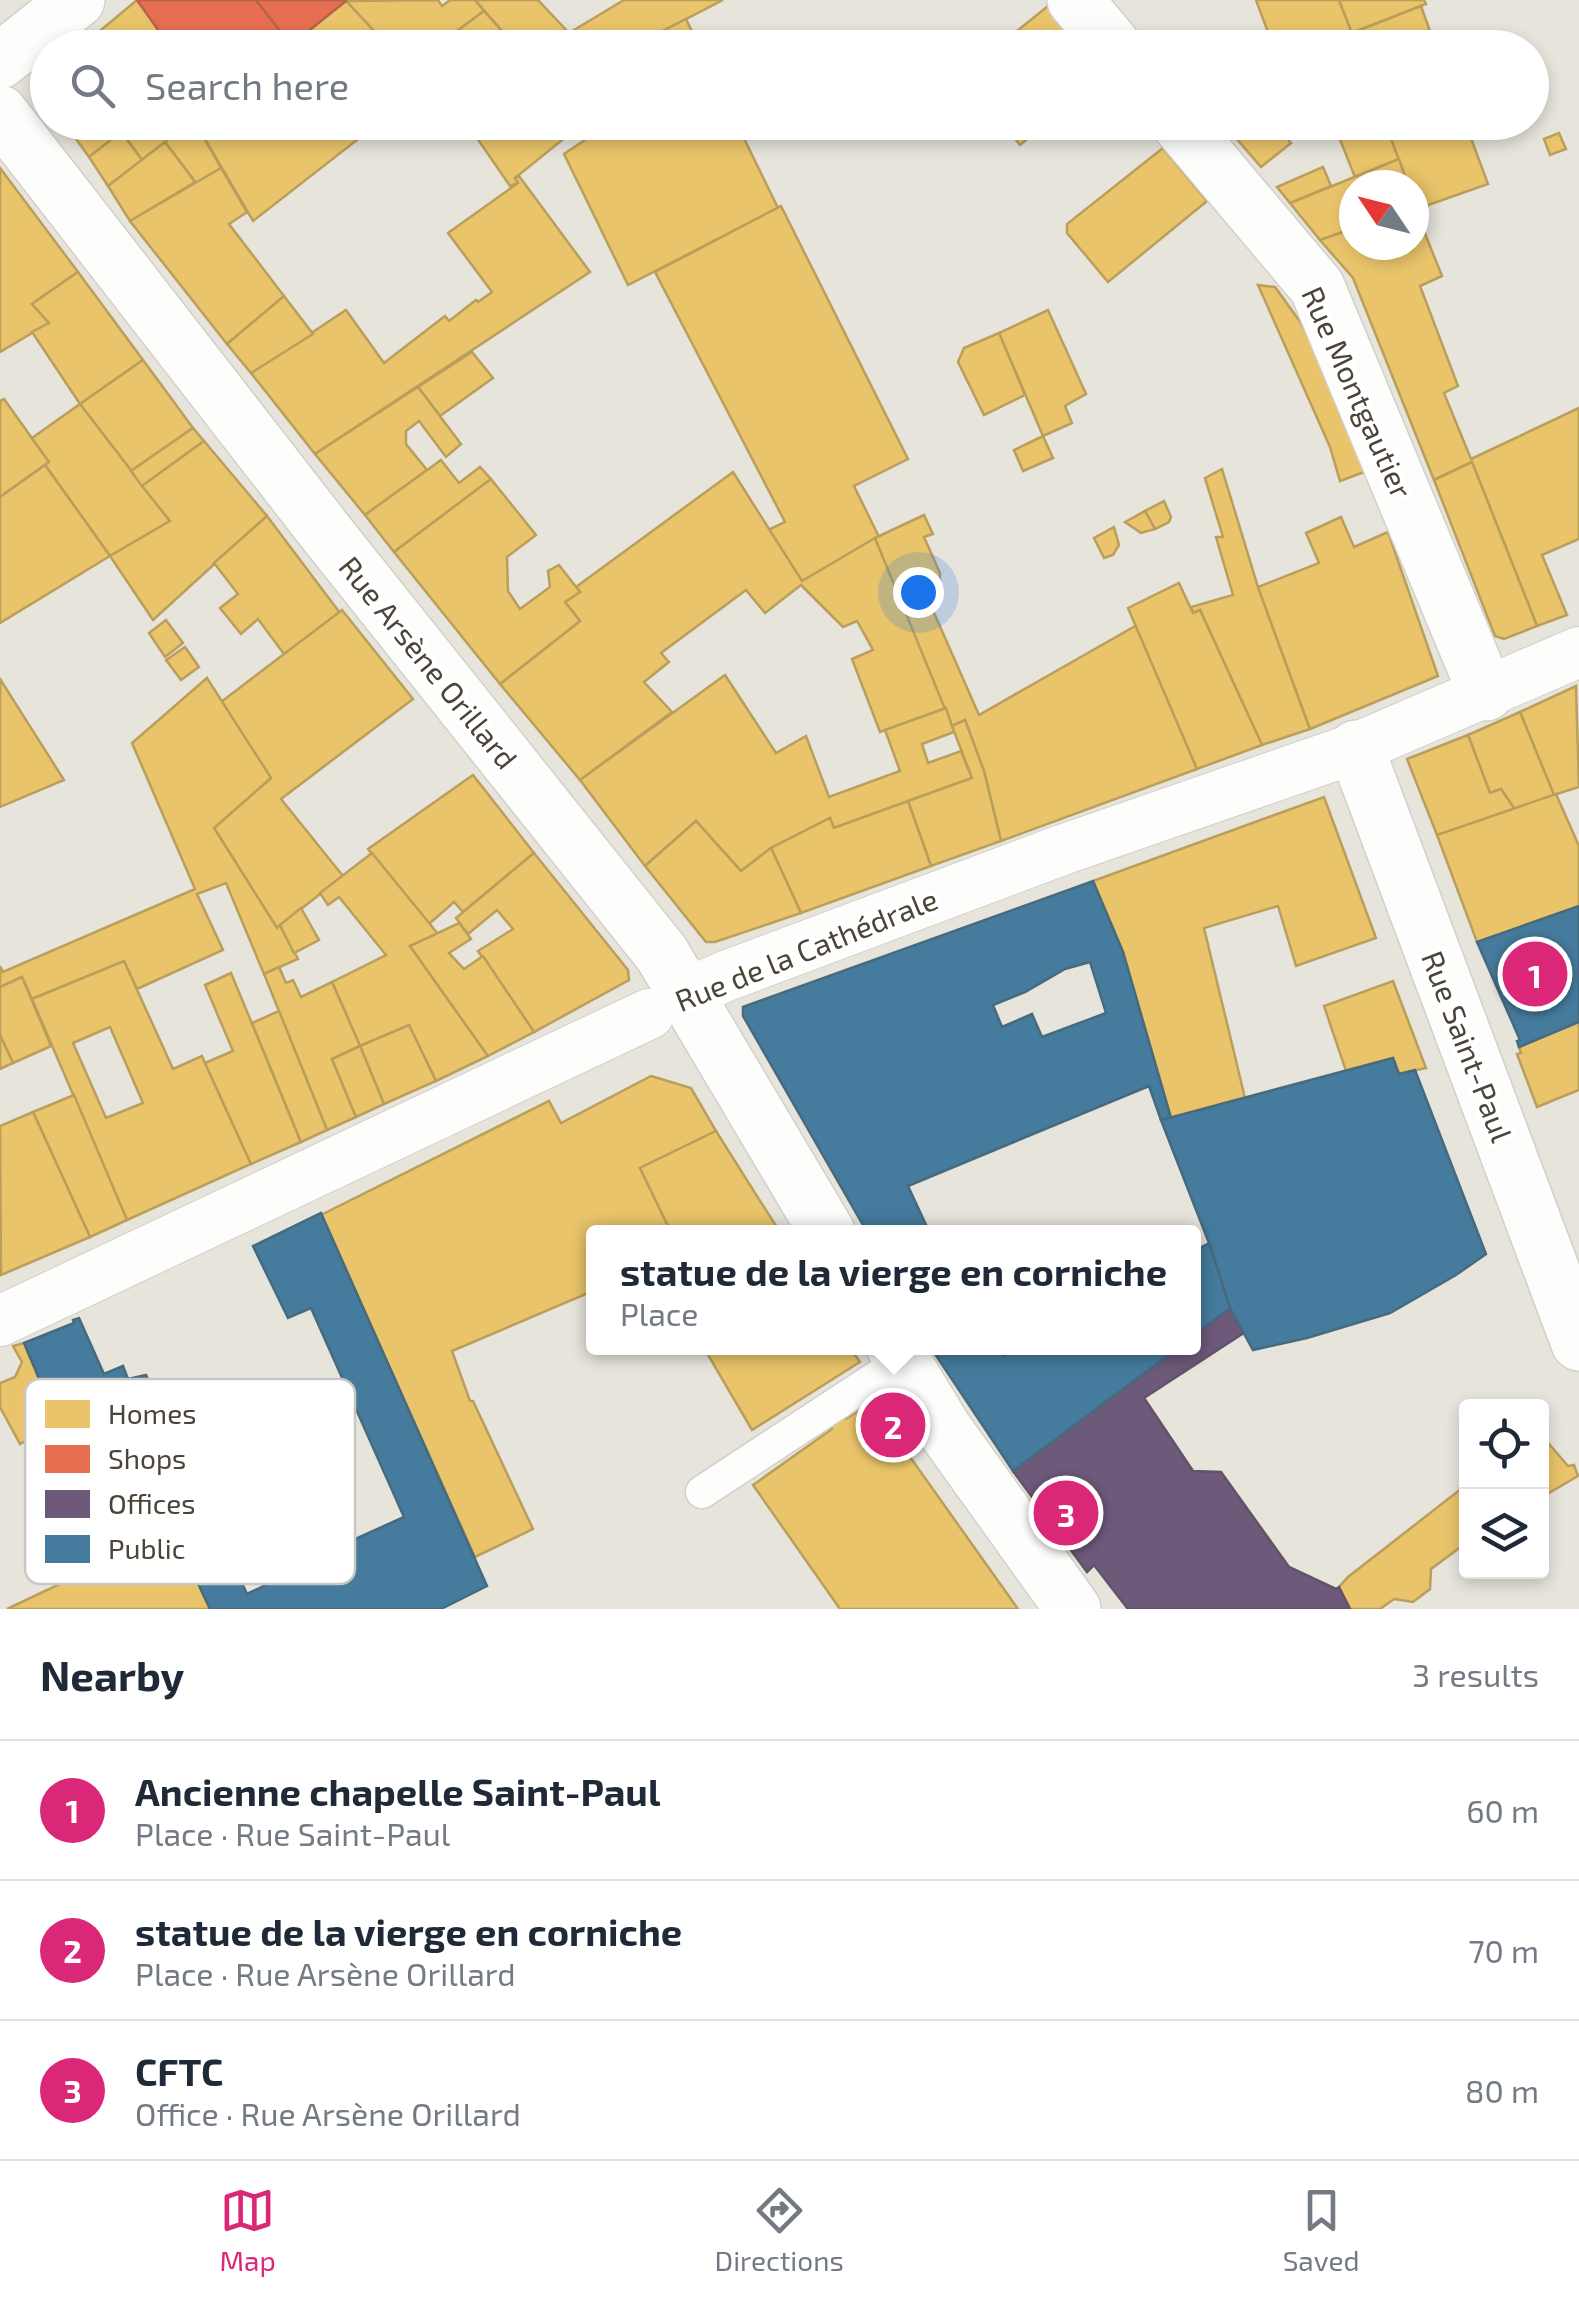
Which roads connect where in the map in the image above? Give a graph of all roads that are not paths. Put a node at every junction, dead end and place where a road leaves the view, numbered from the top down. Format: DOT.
graph roads {
  1 [pos="76,0"];
  2 [pos="1074,0"];
  3 [pos="39,30"];
  4 [pos="1099,30"];
  5 [pos="30,37"];
  6 [pos="0,61"];
  7 [pos="0,113"];
  8 [pos="1193,140"];
  9 [pos="1579,652"];
  10 [pos="1486,693"];
  11 [pos="1356,748"];
  12 [pos="667,1004"];
  13 [pos="822,1225"];
  14 [pos="0,1321"];
  15 [pos="1579,1343"];
  16 [pos="898,1355"];
  17 [pos="900,1355"];
  18 [pos="702,1492"];
  19 [pos="1073,1609"];
  1 -- 3 [label="street"];
  2 -- 4 [label="street"];
  5 -- 6 [label="street"];
  7 -- 12 [label="street, Rue Arsène Orillard"];
  8 -- 10 [label="street, Rue Montgautier"];
  9 -- 10 [label="street, Rue de la Cathédrale"];
  10 -- 11 [label="street, Rue de la Cathédrale"];
  11 -- 12 [label="street, Rue de la Cathédrale"];
  11 -- 15 [label="street, Rue Saint-Paul"];
  12 -- 13 [label="street, Rue Arsène Orillard"];
  12 -- 14 [label="street, Rue de la Cathédrale"];
  16 -- 18 [label="lane"];
  17 -- 19 [label="street"];
}
